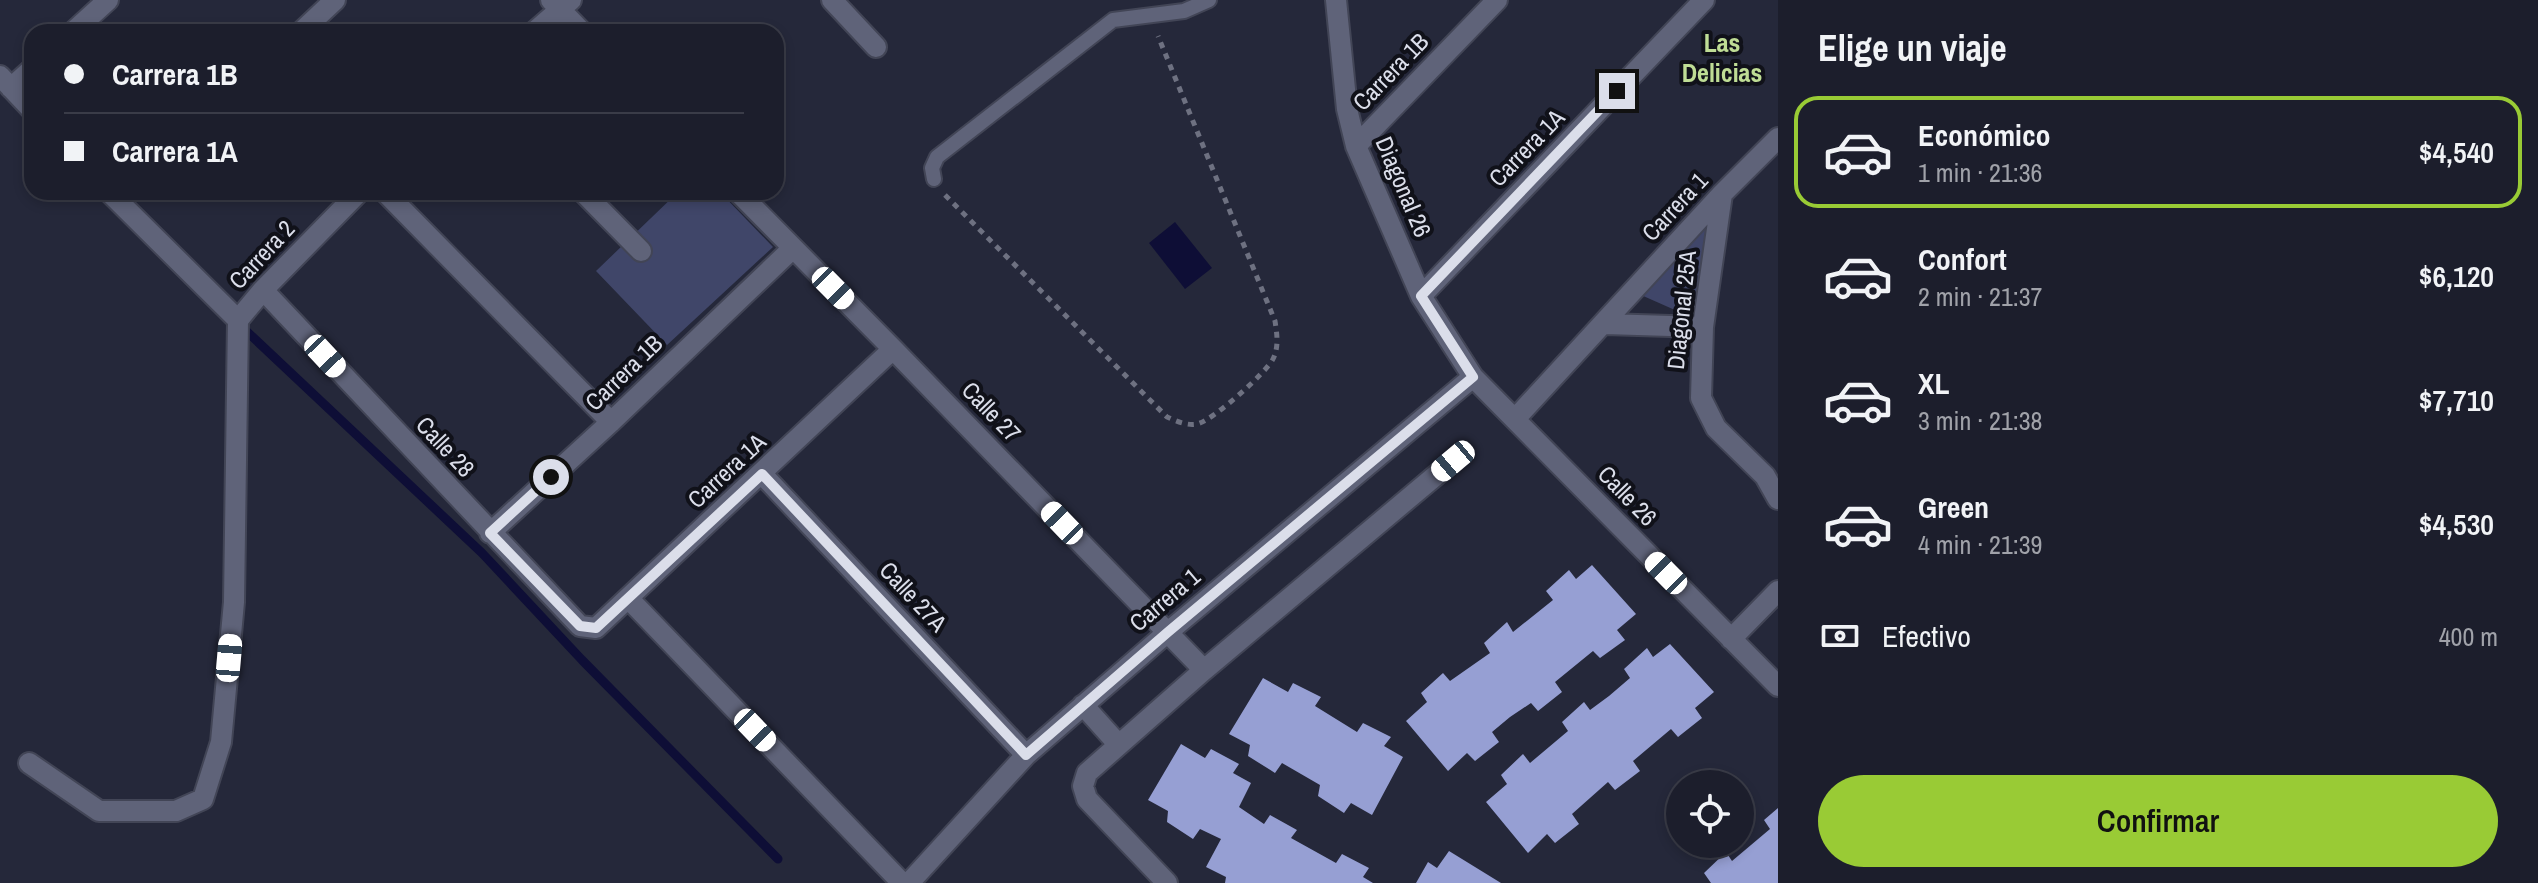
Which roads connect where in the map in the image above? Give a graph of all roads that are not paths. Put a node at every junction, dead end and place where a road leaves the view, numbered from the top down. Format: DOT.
graph roads {
  1 [pos="108,0"];
  2 [pos="335,0"];
  3 [pos="832,0"];
  4 [pos="1209,0"];
  5 [pos="1336,0"];
  6 [pos="1497,0"];
  7 [pos="1704,0"];
  8 [pos="561,3"];
  9 [pos="82,24"];
  10 [pos="310,24"];
  11 [pos="541,24"];
  12 [pos="576,24"];
  13 [pos="876,47"];
  14 [pos="24,73"];
  15 [pos="6,82"];
  16 [pos="24,101"];
  17 [pos="1778,138"];
  18 [pos="1356,146"];
  19 [pos="934,179"];
  20 [pos="1722,194"];
  21 [pos="122,200"];
  22 [pos="351,200"];
  23 [pos="393,200"];
  24 [pos="591,200"];
  25 [pos="746,200"];
  26 [pos="793,248"];
  27 [pos="641,251"];
  28 [pos="263,290"];
  29 [pos="1421,296"];
  30 [pos="238,320"];
  31 [pos="1605,324"];
  32 [pos="1703,327"];
  33 [pos="893,349"];
  34 [pos="1473,377"];
  35 [pos="1515,419"];
  36 [pos="611,422"];
  37 [pos="1453,461"];
  38 [pos="762,474"];
  39 [pos="1778,499"];
  40 [pos="490,533"];
  41 [pos="1778,591"];
  42 [pos="629,599"];
  43 [pos="596,628"];
  44 [pos="1168,632"];
  45 [pos="1731,639"];
  46 [pos="1204,670"];
  47 [pos="1778,686"];
  48 [pos="1083,705"];
  49 [pos="1118,744"];
  50 [pos="1026,755"];
  51 [pos="29,763"];
  52 [pos="902,883"];
  53 [pos="909,883"];
  54 [pos="1167,883"];
  1 -- 9 [label="street"];
  2 -- 10 [label="street"];
  3 -- 13 [label="street"];
  4 -- 19 [label="lane"];
  5 -- 18 [label="street, Diagonal 26"];
  6 -- 18 [label="street, Carrera 1B"];
  7 -- 29 [label="street, Carrera 1A"];
  8 -- 11 [label="street"];
  8 -- 12 [label="street"];
  14 -- 15 [label="street"];
  15 -- 16 [label="street"];
  17 -- 20 [label="street, Carrera 1"];
  18 -- 29 [label="street, Diagonal 26"];
  20 -- 31 [label="street, Carrera 1"];
  20 -- 32 [label="street, Diagonal 25A"];
  21 -- 30 [label="street"];
  22 -- 28 [label="street, Carrera 2"];
  23 -- 36 [label="street"];
  24 -- 27 [label="street"];
  25 -- 26 [label="street, Calle 27"];
  26 -- 33 [label="street, Calle 27"];
  26 -- 36 [label="street, Carrera 1B"];
  28 -- 30 [label="street, Carrera 2"];
  28 -- 40 [label="street, Calle 28"];
  29 -- 34 [label="street, Diagonal 26"];
  30 -- 51 [label="street"];
  31 -- 32 [label="street"];
  31 -- 35 [label="street, Carrera 1"];
  32 -- 39 [label="street, Diagonal 25A"];
  33 -- 38 [label="street, Carrera 1A"];
  33 -- 44 [label="street, Calle 27"];
  34 -- 35 [label="street, Calle 26"];
  34 -- 44 [label="street, Carrera 1"];
  35 -- 45 [label="street, Calle 26"];
  36 -- 40 [label="street, Carrera 1B"];
  37 -- 46 [label="street"];
  38 -- 42 [label="street, Carrera 1A"];
  38 -- 50 [label="street, Calle 27A"];
  40 -- 43 [label="street, Calle 28"];
  41 -- 45 [label="street"];
  42 -- 43 [label="street, Carrera 1A"];
  42 -- 52 [label="street"];
  44 -- 46 [label="street, Calle 27"];
  44 -- 48 [label="street, Carrera 1"];
  45 -- 47 [label="street, Calle 26"];
  46 -- 49 [label="street"];
  48 -- 49 [label="street"];
  48 -- 50 [label="street, Carrera 1"];
  49 -- 54 [label="street"];
  50 -- 53 [label="street, Carrera 1"];
}
